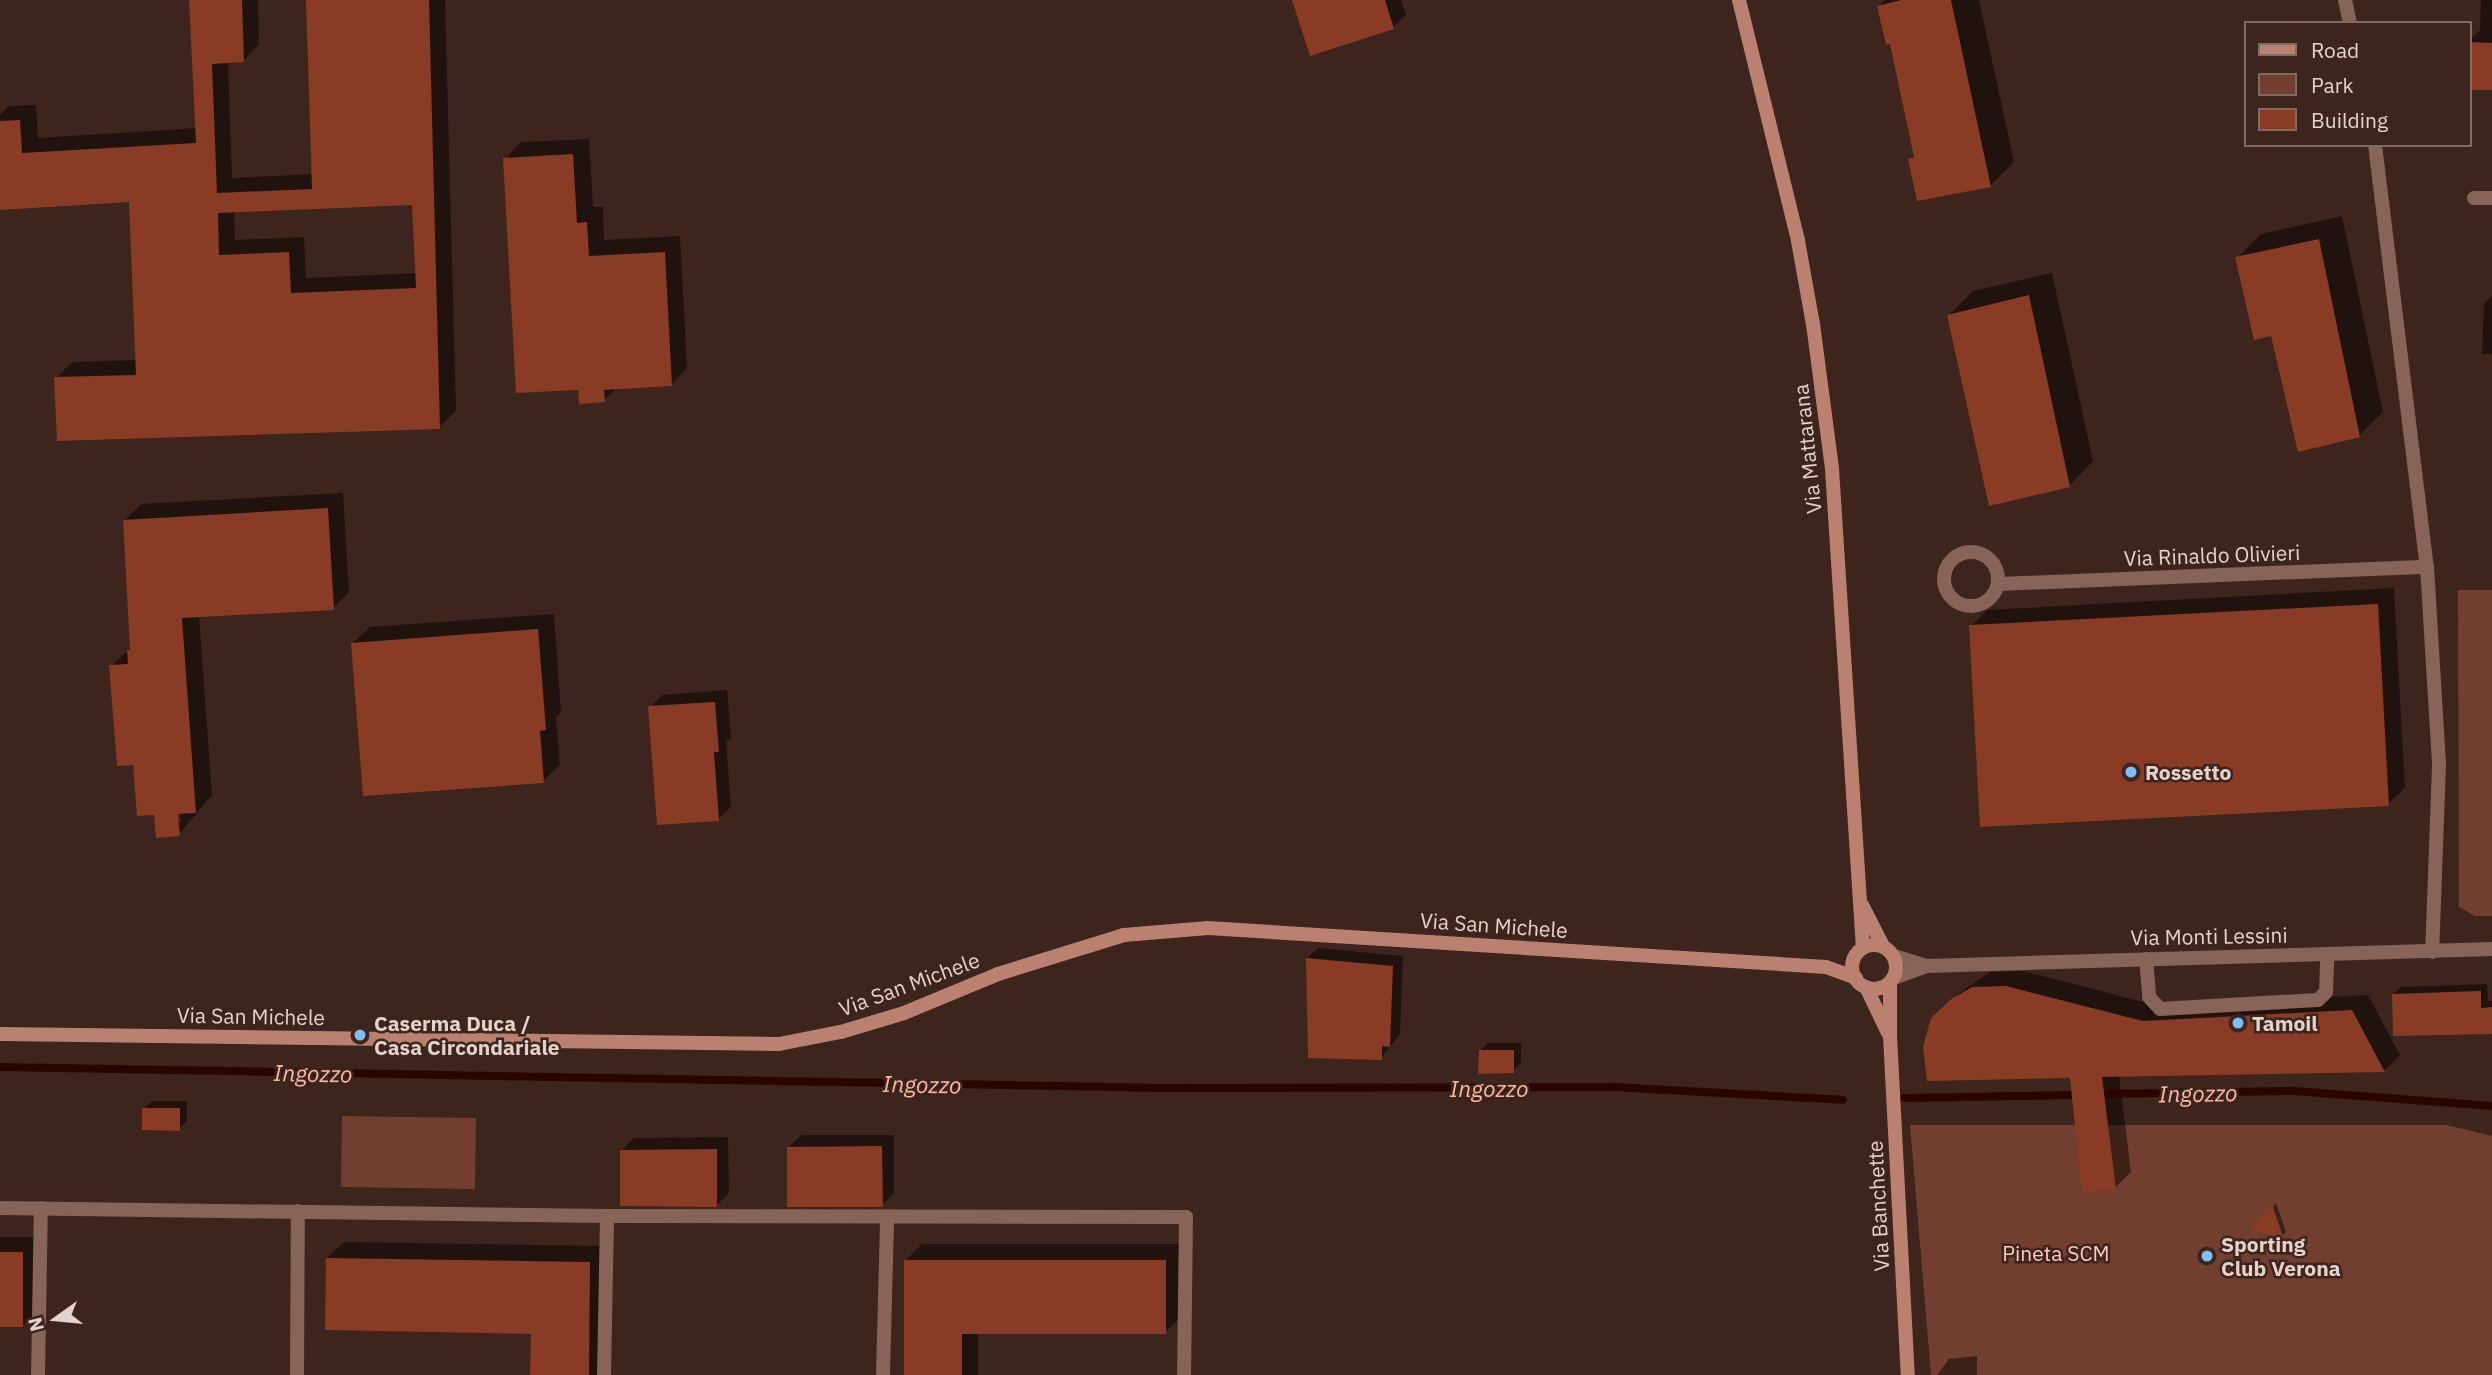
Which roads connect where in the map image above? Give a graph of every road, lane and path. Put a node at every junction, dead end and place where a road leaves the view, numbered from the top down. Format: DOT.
graph roads {
  1 [pos="1739,0"];
  2 [pos="2345,0"];
  3 [pos="2350,21"];
  4 [pos="2375,147"];
  5 [pos="2474,198"];
  6 [pos="2492,198"];
  7 [pos="2427,567"];
  8 [pos="1998,584"];
  9 [pos="1860,901"];
  10 [pos="1883,946"];
  11 [pos="2492,949"];
  12 [pos="2431,952"];
  13 [pos="1858,953"];
  14 [pos="2327,954"];
  15 [pos="1894,956"];
  16 [pos="2146,958"];
  17 [pos="1826,967"];
  18 [pos="1927,967"];
  19 [pos="1892,980"];
  20 [pos="1861,983"];
  21 [pos="0,1034"];
  22 [pos="1889,1036"];
  23 [pos="0,1208"];
  24 [pos="41,1208"];
  25 [pos="298,1211"];
  26 [pos="607,1216"];
  27 [pos="887,1218"];
  28 [pos="38,1375"];
  29 [pos="297,1375"];
  30 [pos="604,1375"];
  31 [pos="883,1375"];
  32 [pos="1184,1375"];
  33 [pos="1908,1375"];
  1 -- 9 [label="street, Via Mattarana"];
  2 -- 3 [label="street"];
  4 -- 7 [label="street"];
  5 -- 6 [label="street"];
  7 -- 8 [label="street, Via Rinaldo Olivieri"];
  7 -- 12 [label="street"];
  9 -- 10 [label="street, Via Mattarana"];
  9 -- 13 [label="street, Via Mattarana"];
  10 -- 13 [label="street"];
  10 -- 15 [label="street"];
  11 -- 12 [label="street, Via Monti Lessini"];
  12 -- 14 [label="street, Via Monti Lessini"];
  13 -- 17 [label="street, Via San Michele"];
  13 -- 20 [label="street"];
  14 -- 16 [label="street, Via Monti Lessini"];
  14 -- 16 [label="street"];
  15 -- 18 [label="street, Via Monti Lessini"];
  15 -- 19 [label="street"];
  16 -- 18 [label="street, Via Monti Lessini"];
  17 -- 20 [label="street, Via San Michele"];
  17 -- 21 [label="street, Via San Michele"];
  18 -- 19 [label="street, Via Monti Lessini"];
  19 -- 20 [label="street"];
  19 -- 22 [label="street, Via Banchette"];
  20 -- 22 [label="street, Via Banchette"];
  22 -- 33 [label="street, Via Banchette"];
  23 -- 24 [label="street"];
  24 -- 25 [label="street"];
  24 -- 28 [label="street"];
  25 -- 26 [label="street"];
  25 -- 29 [label="street"];
  26 -- 27 [label="street"];
  26 -- 30 [label="street"];
  27 -- 31 [label="street"];
  27 -- 32 [label="street"];
}
